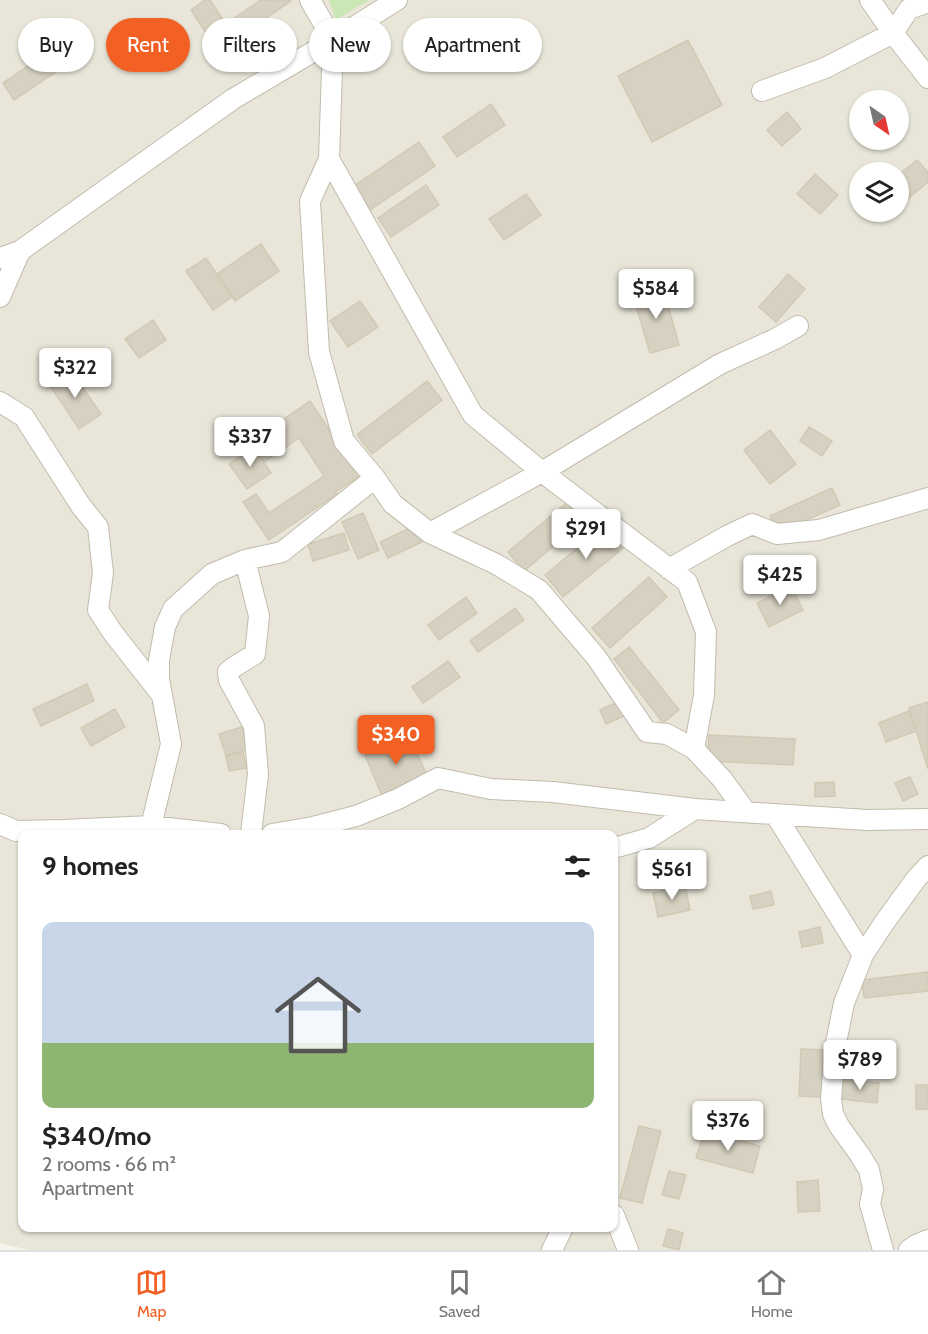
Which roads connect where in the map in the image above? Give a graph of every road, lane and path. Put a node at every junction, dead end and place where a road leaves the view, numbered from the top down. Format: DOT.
graph roads {
  1 [pos="310,0"];
  2 [pos="397,0"];
  3 [pos="870,0"];
  4 [pos="928,2"];
  5 [pos="320,18"];
  6 [pos="368,18"];
  7 [pos="893,33"];
  8 [pos="309,54"];
  9 [pos="332,72"];
  10 [pos="928,78"];
  11 [pos="762,91"];
  12 [pos="329,159"];
  13 [pos="20,251"];
  14 [pos="0,258"];
  15 [pos="0,297"];
  16 [pos="798,326"];
  17 [pos="0,402"];
  18 [pos="542,472"];
  19 [pos="375,478"];
  20 [pos="928,498"];
  21 [pos="430,533"];
  22 [pos="245,560"];
  23 [pos="669,568"];
  24 [pos="163,696"];
  25 [pos="694,749"];
  26 [pos="695,809"];
  27 [pos="746,812"];
  28 [pos="776,814"];
  29 [pos="928,819"];
  30 [pos="0,824"];
  31 [pos="151,826"];
  32 [pos="64,830"];
  33 [pos="186,830"];
  34 [pos="251,830"];
  35 [pos="295,830"];
  36 [pos="18,831"];
  37 [pos="618,847"];
  38 [pos="928,866"];
  39 [pos="862,955"];
  40 [pos="618,1225"];
  41 [pos="561,1232"];
  42 [pos="928,1240"];
  43 [pos="552,1250"];
  44 [pos="628,1250"];
  45 [pos="883,1250"];
  46 [pos="909,1250"];
  1 -- 5 [label="street"];
  2 -- 6 [label="street"];
  3 -- 7 [label="street"];
  4 -- 7 [label="street"];
  7 -- 10 [label="street"];
  7 -- 11 [label="street"];
  8 -- 13 [label="street"];
  9 -- 12 [label="street"];
  12 -- 18 [label="street"];
  12 -- 19 [label="street"];
  13 -- 14 [label="street"];
  13 -- 15 [label="street"];
  16 -- 18 [label="street"];
  17 -- 24 [label="street"];
  18 -- 21 [label="street"];
  18 -- 23 [label="street"];
  19 -- 21 [label="street"];
  19 -- 22 [label="street"];
  20 -- 23 [label="street"];
  21 -- 25 [label="street"];
  22 -- 24 [label="street"];
  22 -- 34 [label="street"];
  23 -- 25 [label="street"];
  24 -- 31 [label="street"];
  25 -- 27 [label="street"];
  26 -- 27 [label="street"];
  26 -- 35 [label="street"];
  26 -- 37 [label="street"];
  27 -- 28 [label="street"];
  28 -- 29 [label="street"];
  28 -- 39 [label="street"];
  30 -- 36 [label="street"];
  31 -- 32 [label="street"];
  31 -- 33 [label="street"];
  38 -- 39 [label="street"];
  39 -- 45 [label="street"];
  40 -- 44 [label="street"];
  41 -- 43 [label="street"];
  42 -- 46 [label="street"];
}
